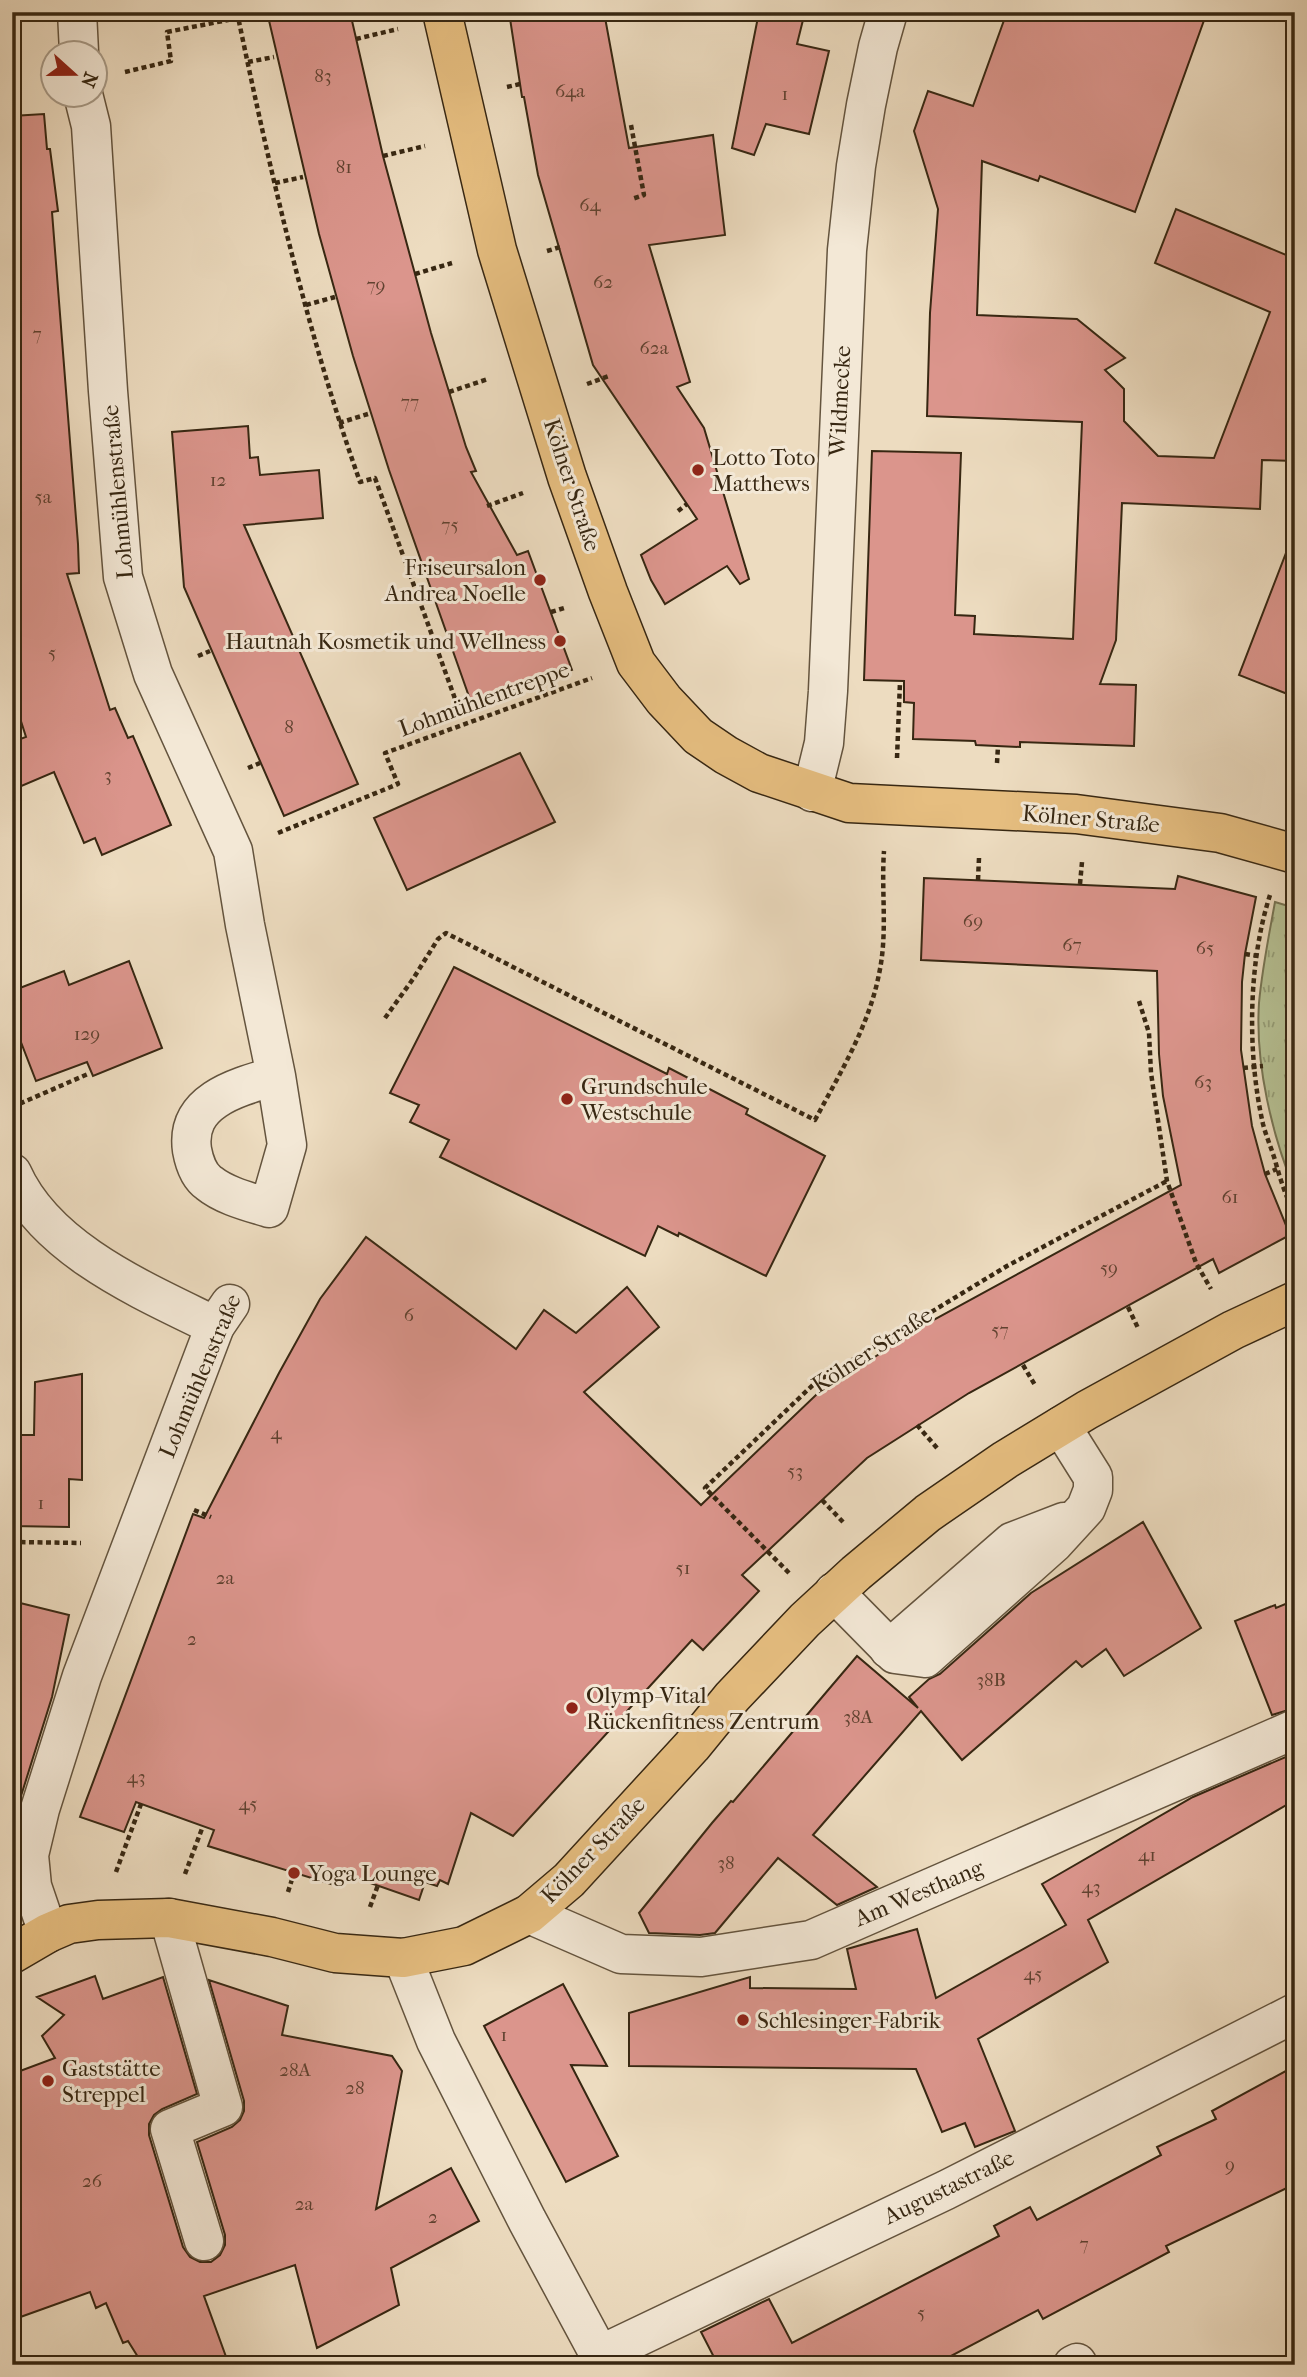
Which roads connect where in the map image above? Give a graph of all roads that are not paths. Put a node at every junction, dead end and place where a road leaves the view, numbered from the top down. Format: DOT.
graph roads {
  1 [pos="77,12"];
  2 [pos="442,12"];
  3 [pos="888,12"];
  4 [pos="78,38"];
  5 [pos="87,108"];
  6 [pos="812,792"];
  7 [pos="1290,853"];
  8 [pos="276,1076"];
  9 [pos="12,1173"];
  10 [pos="1295,1301"];
  11 [pos="1061,1426"];
  12 [pos="828,1598"];
  13 [pos="1295,1729"];
  14 [pos="528,1914"];
  15 [pos="169,1918"];
  16 [pos="48,1933"];
  17 [pos="12,1954"];
  18 [pos="403,1958"];
  19 [pos="1295,2013"];
  20 [pos="204,2241"];
  21 [pos="602,2360"];
  1 -- 4 [label="street"];
  2 -- 6 [label="main road, Kölner Straße"];
  3 -- 6 [label="street, Wildmecke"];
  5 -- 8 [label="street, Lohmühlenstraße"];
  6 -- 7 [label="main road, Kölner Straße"];
  9 -- 16 [label="street, Lohmühlenstraße"];
  10 -- 11 [label="main road, Kölner Straße"];
  11 -- 12 [label="main road, Kölner Straße"];
  11 -- 12 [label="street"];
  12 -- 14 [label="main road, Kölner Straße"];
  13 -- 14 [label="street, Am Westhang"];
  14 -- 18 [label="main road, Kölner Straße"];
  15 -- 16 [label="main road, Kölner Straße"];
  15 -- 18 [label="main road, Kölner Straße"];
  15 -- 20 [label="street"];
  16 -- 17 [label="main road, Kölner Straße"];
  18 -- 21 [label="street, Augustastraße"];
  19 -- 21 [label="street, Augustastraße"];
}
